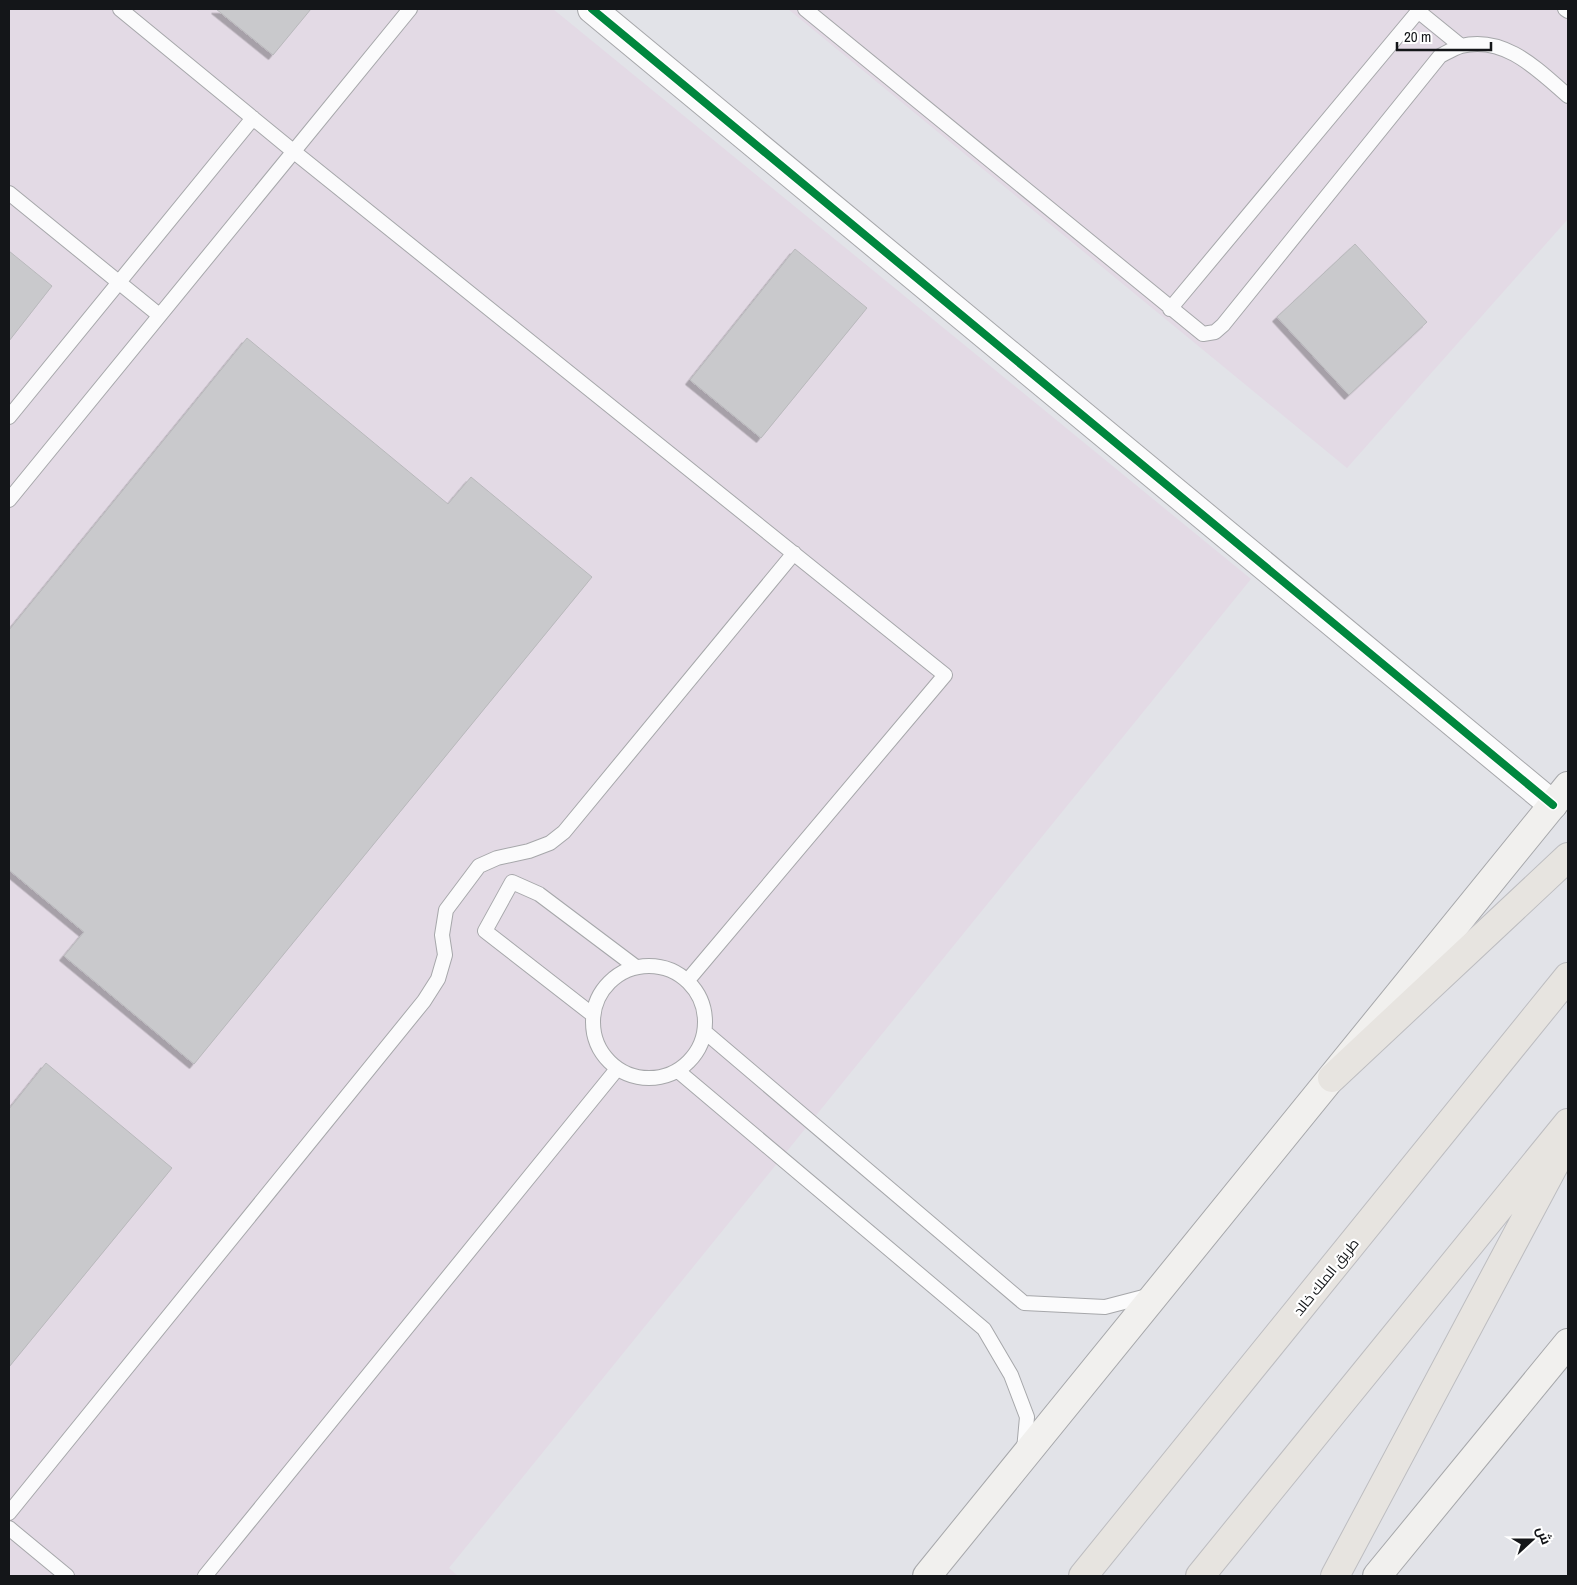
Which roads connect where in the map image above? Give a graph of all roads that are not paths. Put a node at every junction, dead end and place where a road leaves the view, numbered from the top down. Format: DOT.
graph roads {
  1 [pos="120,9"];
  2 [pos="410,9"];
  3 [pos="592,9"];
  4 [pos="805,9"];
  5 [pos="1565,9"];
  6 [pos="1419,10"];
  7 [pos="1568,11"];
  8 [pos="1461,46"];
  9 [pos="1568,96"];
  10 [pos="253,118"];
  11 [pos="293,151"];
  12 [pos="9,193"];
  13 [pos="118,282"];
  14 [pos="1170,309"];
  15 [pos="159,315"];
  16 [pos="9,417"];
  17 [pos="9,500"];
  18 [pos="794,553"];
  19 [pos="1560,796"];
  20 [pos="1568,857"];
  21 [pos="636,967"];
  22 [pos="1568,978"];
  23 [pos="688,980"];
  24 [pos="593,1015"];
  25 [pos="705,1032"];
  26 [pos="617,1068"];
  27 [pos="678,1071"];
  28 [pos="1332,1078"];
  29 [pos="1568,1123"];
  30 [pos="1568,1140"];
  31 [pos="1157,1293"];
  32 [pos="1568,1343"];
  33 [pos="1023,1458"];
  34 [pos="9,1513"];
  35 [pos="9,1528"];
  36 [pos="67,1576"];
  37 [pos="205,1576"];
  38 [pos="927,1576"];
  39 [pos="1083,1576"];
  40 [pos="1200,1576"];
  41 [pos="1335,1576"];
  42 [pos="1377,1576"];
  1 -- 10 [label="lane"];
  2 -- 11 [label="lane"];
  3 -- 19 [label="street"];
  4 -- 14 [label="lane"];
  5 -- 7 [label="lane"];
  6 -- 8 [label="lane"];
  6 -- 14 [label="lane"];
  8 -- 9 [label="lane"];
  8 -- 14 [label="lane"];
  10 -- 11 [label="lane"];
  10 -- 13 [label="lane"];
  11 -- 15 [label="lane"];
  11 -- 18 [label="lane"];
  12 -- 13 [label="lane"];
  13 -- 15 [label="lane"];
  13 -- 16 [label="lane"];
  15 -- 17 [label="lane"];
  18 -- 23 [label="lane"];
  18 -- 34 [label="lane"];
  19 -- 28 [label="main road"];
  20 -- 28 [label="main road"];
  21 -- 23 [label="lane"];
  21 -- 24 [label="lane"];
  21 -- 24 [label="lane"];
  22 -- 39 [label="main road, طريق الملك خالد"];
  23 -- 25 [label="lane"];
  24 -- 26 [label="lane"];
  25 -- 27 [label="lane"];
  25 -- 31 [label="lane"];
  26 -- 27 [label="lane"];
  26 -- 37 [label="lane"];
  27 -- 33 [label="lane"];
  28 -- 31 [label="main road"];
  29 -- 40 [label="main road"];
  30 -- 41 [label="main road"];
  31 -- 33 [label="main road"];
  32 -- 42 [label="main road"];
  33 -- 38 [label="main road"];
  35 -- 36 [label="lane"];
}
